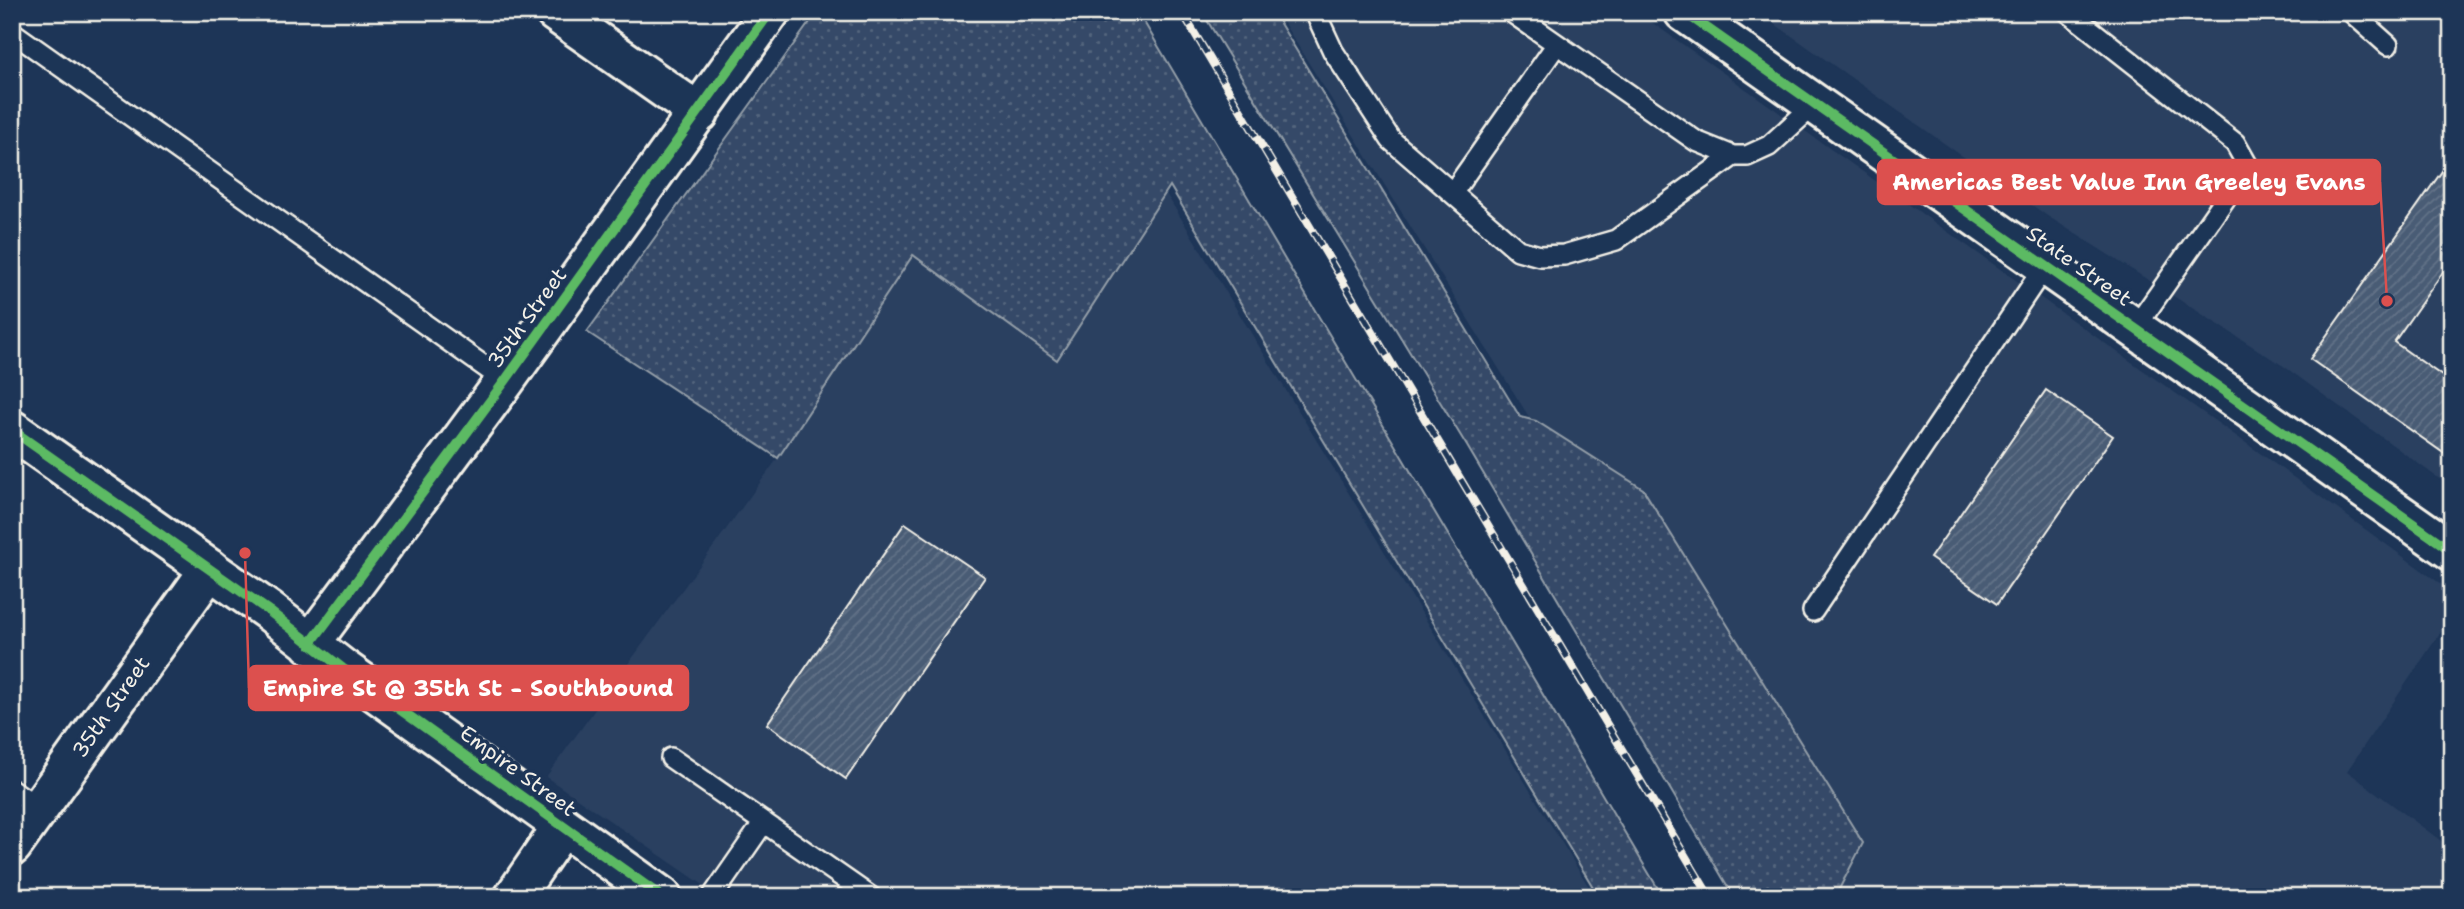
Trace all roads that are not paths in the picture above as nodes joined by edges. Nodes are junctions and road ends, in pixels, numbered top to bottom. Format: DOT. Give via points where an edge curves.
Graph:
graph roads {
  1 [pos="555,12"];
  2 [pos="770,12"];
  3 [pos="1315,12"];
  4 [pos="1511,12"];
  5 [pos="1684,12"];
  6 [pos="2068,12"];
  7 [pos="2351,12"];
  8 [pos="12,32"];
  9 [pos="1557,44"];
  10 [pos="2388,45"];
  11 [pos="1815,104"];
  12 [pos="699,113"];
  13 [pos="1733,156"];
  14 [pos="1453,192"];
  15 [pos="2045,266"];
  16 [pos="2135,328"];
  17 [pos="505,381"];
  18 [pos="12,430"];
  19 [pos="2452,551"];
  20 [pos="210,569"];
  21 [pos="1813,611"];
  22 [pos="310,644"];
  23 [pos="671,758"];
  24 [pos="26,799"];
  25 [pos="764,822"];
  26 [pos="562,827"];
  27 [pos="12,846"];
  28 [pos="514,897"];
  29 [pos="662,897"];
  30 [pos="712,897"];
  31 [pos="871,897"];
  1 -- 12 [label="street"];
  2 -- 12 [label="street, 35th Street"];
  3 -- 14 [label="lane" via="1333,51 1391,140"];
  4 -- 9 [label="lane"];
  5 -- 11 [label="street, State Street"];
  6 -- 16 [label="lane" via="2235,143 2248,166"];
  7 -- 10 [label="lane"];
  8 -- 17 [label="lane"];
  9 -- 13 [label="lane" via="1696,141"];
  9 -- 14 [label="lane"];
  11 -- 13 [label="lane" via="1769,146 1747,156"];
  11 -- 15 [label="street, State Street"];
  12 -- 17 [label="street, 35th Street"];
  13 -- 14 [label="lane" via="1616,240 1564,255 1540,256 1518,250"];
  15 -- 16 [label="street, State Street"];
  15 -- 21 [label="lane"];
  16 -- 19 [label="street, State Street"];
  17 -- 22 [label="street, 35th Street"];
  18 -- 20 [label="street, Empire Street"];
  20 -- 22 [label="street, Empire Street"];
  20 -- 24 [label="street, 35th Street"];
  22 -- 26 [label="street, Empire Street"];
  23 -- 25 [label="lane"];
  24 -- 27 [label="street, 35th Street"];
  25 -- 30 [label="lane"];
  25 -- 31 [label="lane"];
  26 -- 28 [label="street"];
  26 -- 29 [label="street, Empire Street"];
}
